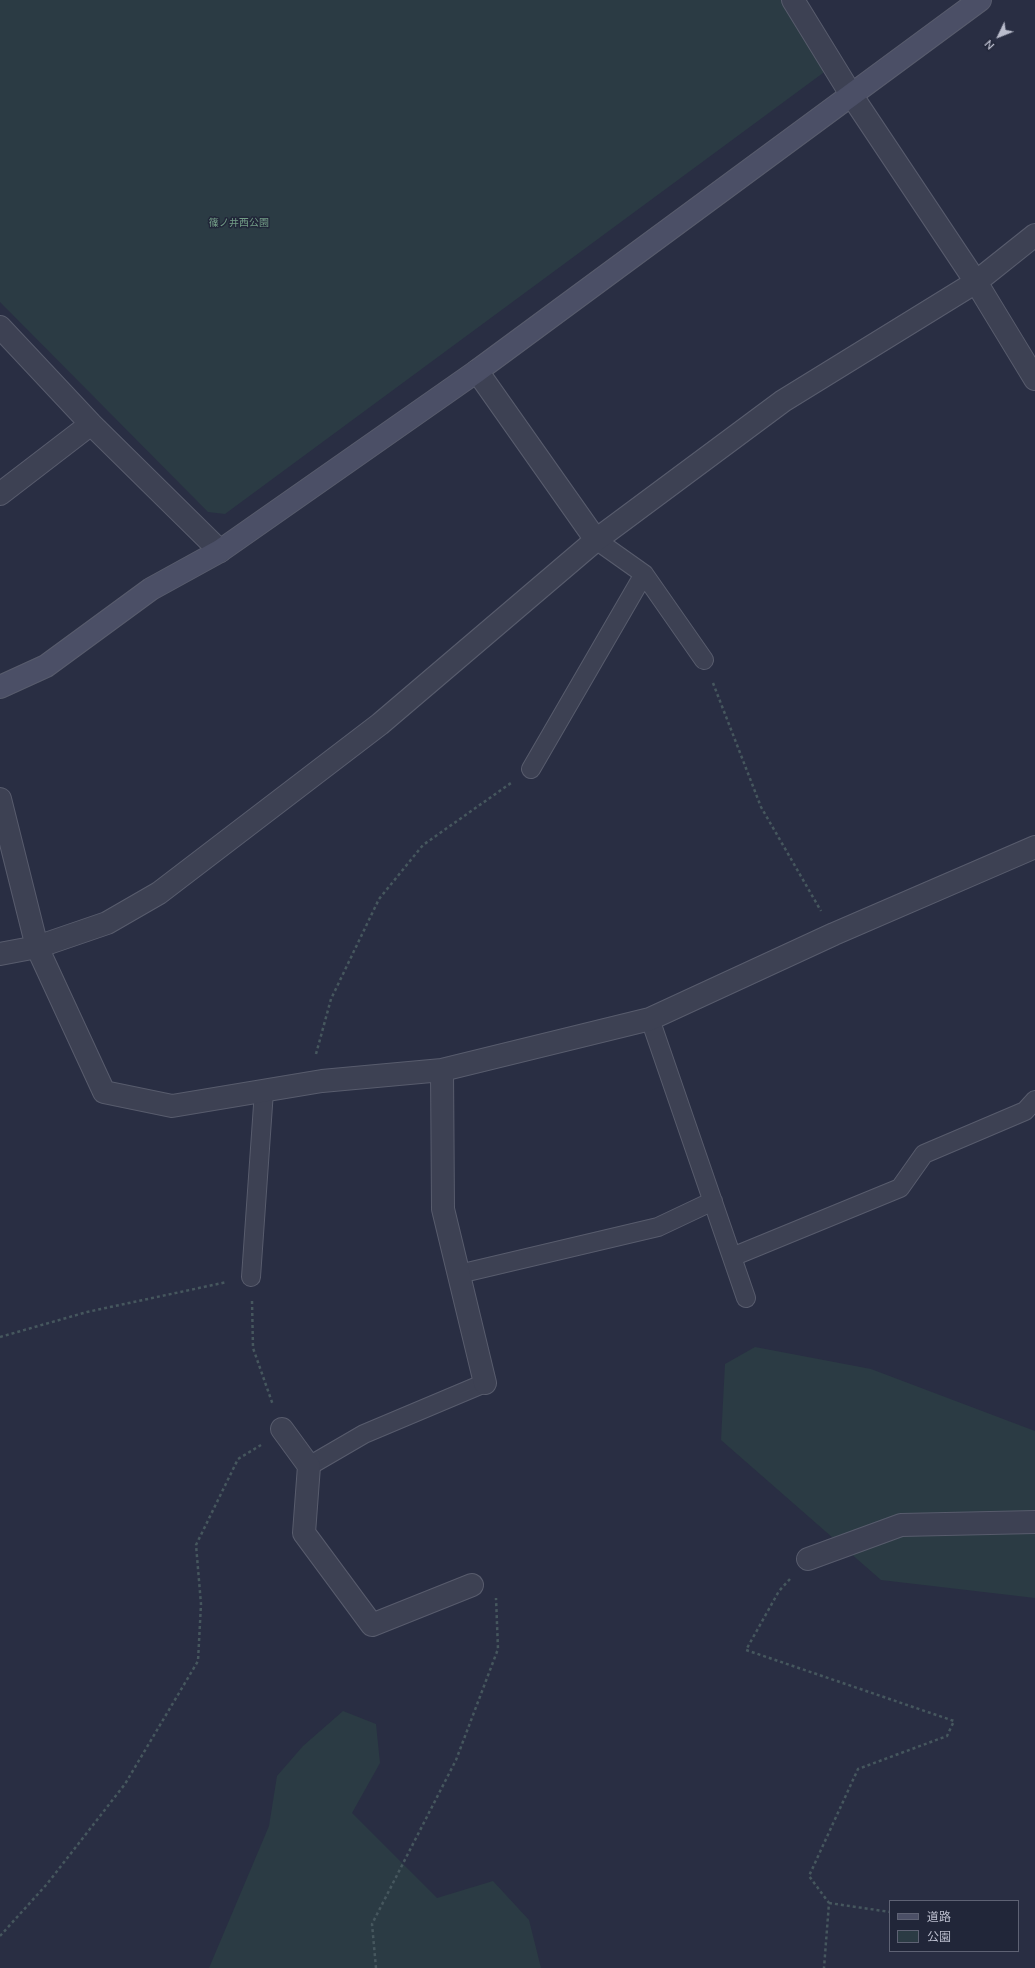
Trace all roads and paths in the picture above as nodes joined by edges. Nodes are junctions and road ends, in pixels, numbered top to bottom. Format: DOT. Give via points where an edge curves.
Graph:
graph roads {
  1 [pos="793,0"];
  2 [pos="980,0"];
  3 [pos="852,96"];
  4 [pos="1035,235"];
  5 [pos="976,282"];
  6 [pos="0,327"];
  7 [pos="477,371"];
  8 [pos="1035,379"];
  9 [pos="91,424"];
  10 [pos="0,494"];
  11 [pos="596,540"];
  12 [pos="220,551"];
  13 [pos="644,574"];
  14 [pos="704,660"];
  15 [pos="0,687"];
  16 [pos="531,769"];
  17 [pos="0,799"];
  18 [pos="1035,847"];
  19 [pos="834,934"];
  20 [pos="37,947"];
  21 [pos="0,954"];
  22 [pos="650,1019"];
  23 [pos="442,1070"];
  24 [pos="308,1084"];
  25 [pos="264,1091"];
  26 [pos="1035,1100"];
  27 [pos="713,1201"];
  28 [pos="732,1257"];
  29 [pos="458,1274"];
  30 [pos="251,1277"];
  31 [pos="746,1298"];
  32 [pos="0,1337"];
  33 [pos="485,1383"];
  34 [pos="282,1429"];
  35 [pos="309,1466"];
  36 [pos="1035,1522"];
  37 [pos="808,1559"];
  38 [pos="472,1585"];
  39 [pos="829,1903"];
  40 [pos="889,1912"];
  41 [pos="0,1936"];
  42 [pos="376,1968"];
  43 [pos="824,1968"];
  1 -- 3 [label="street"];
  2 -- 3 [label="street"];
  3 -- 5 [label="street"];
  3 -- 7 [label="street"];
  4 -- 5 [label="street"];
  5 -- 8 [label="street"];
  5 -- 11 [label="street" via="783,401"];
  6 -- 9 [label="street"];
  7 -- 11 [label="street"];
  7 -- 12 [label="street"];
  9 -- 10 [label="street"];
  9 -- 12 [label="street"];
  11 -- 13 [label="lane"];
  11 -- 20 [label="street" via="380,724 159,893 107,923"];
  12 -- 15 [label="street" via="151,589 46,666"];
  13 -- 14 [label="lane"];
  13 -- 16 [label="lane"];
  14 -- 19 [label="path" via="761,808"];
  16 -- 24 [label="path" via="423,845 379,899 331,999"];
  17 -- 20 [label="street"];
  18 -- 19 [label="street"];
  19 -- 22 [label="street"];
  20 -- 21 [label="street"];
  20 -- 25 [label="street" via="104,1092 172,1106"];
  22 -- 23 [label="street"];
  22 -- 27 [label="lane"];
  23 -- 24 [label="street"];
  23 -- 29 [label="street" via="443,1209"];
  24 -- 25 [label="street"];
  25 -- 30 [label="lane"];
  26 -- 28 [label="lane" via="1025,1112 924,1154 900,1188"];
  27 -- 28 [label="lane"];
  27 -- 29 [label="lane" via="658,1227"];
  28 -- 31 [label="lane"];
  29 -- 33 [label="street"];
  30 -- 32 [label="path" via="87,1312"];
  30 -- 34 [label="path" via="253,1348"];
  33 -- 35 [label="lane" via="364,1434"];
  34 -- 35 [label="street"];
  34 -- 41 [label="path" via="280,1433 238,1459 196,1545 201,1604 198,1661 125,1784 47,1884"];
  35 -- 38 [label="street" via="304,1534 372,1625"];
  36 -- 37 [label="street" via="901,1525"];
  37 -- 39 [label="path" via="779,1591 746,1650 954,1721 947,1736 858,1769 809,1876"];
  38 -- 42 [label="path" via="496,1589 498,1649 456,1760 372,1924"];
  39 -- 40 [label="path"];
  39 -- 43 [label="path"];
}
